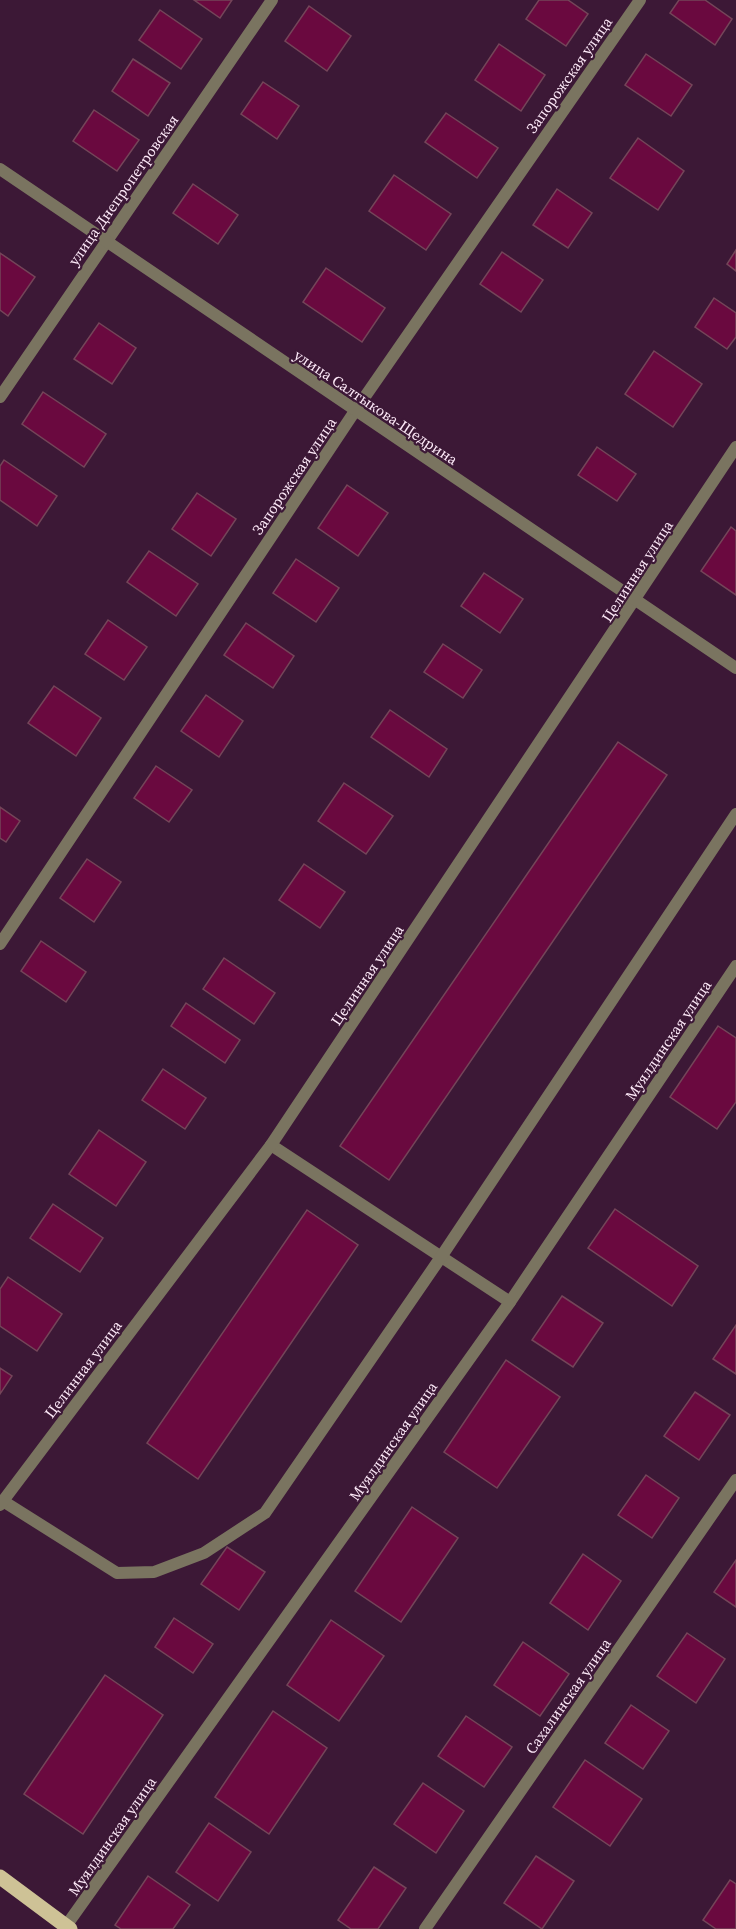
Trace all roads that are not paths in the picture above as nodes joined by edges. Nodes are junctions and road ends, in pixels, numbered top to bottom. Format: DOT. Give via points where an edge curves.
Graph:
graph roads {
  1 [pos="272,0"];
  2 [pos="640,0"];
  3 [pos="0,169"];
  4 [pos="105,242"];
  5 [pos="0,397"];
  6 [pos="355,411"];
  7 [pos="736,447"];
  8 [pos="636,600"];
  9 [pos="736,668"];
  10 [pos="736,814"];
  11 [pos="0,944"];
  12 [pos="736,966"];
  13 [pos="271,1145"];
  14 [pos="441,1257"];
  15 [pos="510,1302"];
  16 [pos="736,1480"];
  17 [pos="1,1503"];
  18 [pos="0,1877"];
  19 [pos="68,1928"];
  20 [pos="425,1929"];
  1 -- 4 [label="street, улица Днепропетровская"];
  2 -- 6 [label="street, Запорожская улица"];
  3 -- 4 [label="street, улица Салтыкова-Щедрина"];
  4 -- 5 [label="street, улица Днепропетровская"];
  4 -- 6 [label="street, улица Салтыкова-Щедрина"];
  6 -- 8 [label="street, улица Салтыкова-Щедрина"];
  6 -- 11 [label="street, Запорожская улица"];
  7 -- 8 [label="street, Целинная улица"];
  8 -- 9 [label="street, улица Салтыкова-Щедрина"];
  8 -- 13 [label="street, Целинная улица"];
  10 -- 14 [label="street"];
  12 -- 15 [label="street, Муялдинская улица"];
  13 -- 14 [label="street"];
  13 -- 17 [label="street, Целинная улица"];
  14 -- 15 [label="street"];
  14 -- 17 [label="street" via="265,1513 204,1553 154,1572 117,1573"];
  15 -- 19 [label="street, Муялдинская улица"];
  16 -- 20 [label="street, Сахалинская улица"];
  18 -- 19 [label="main road"];
}
